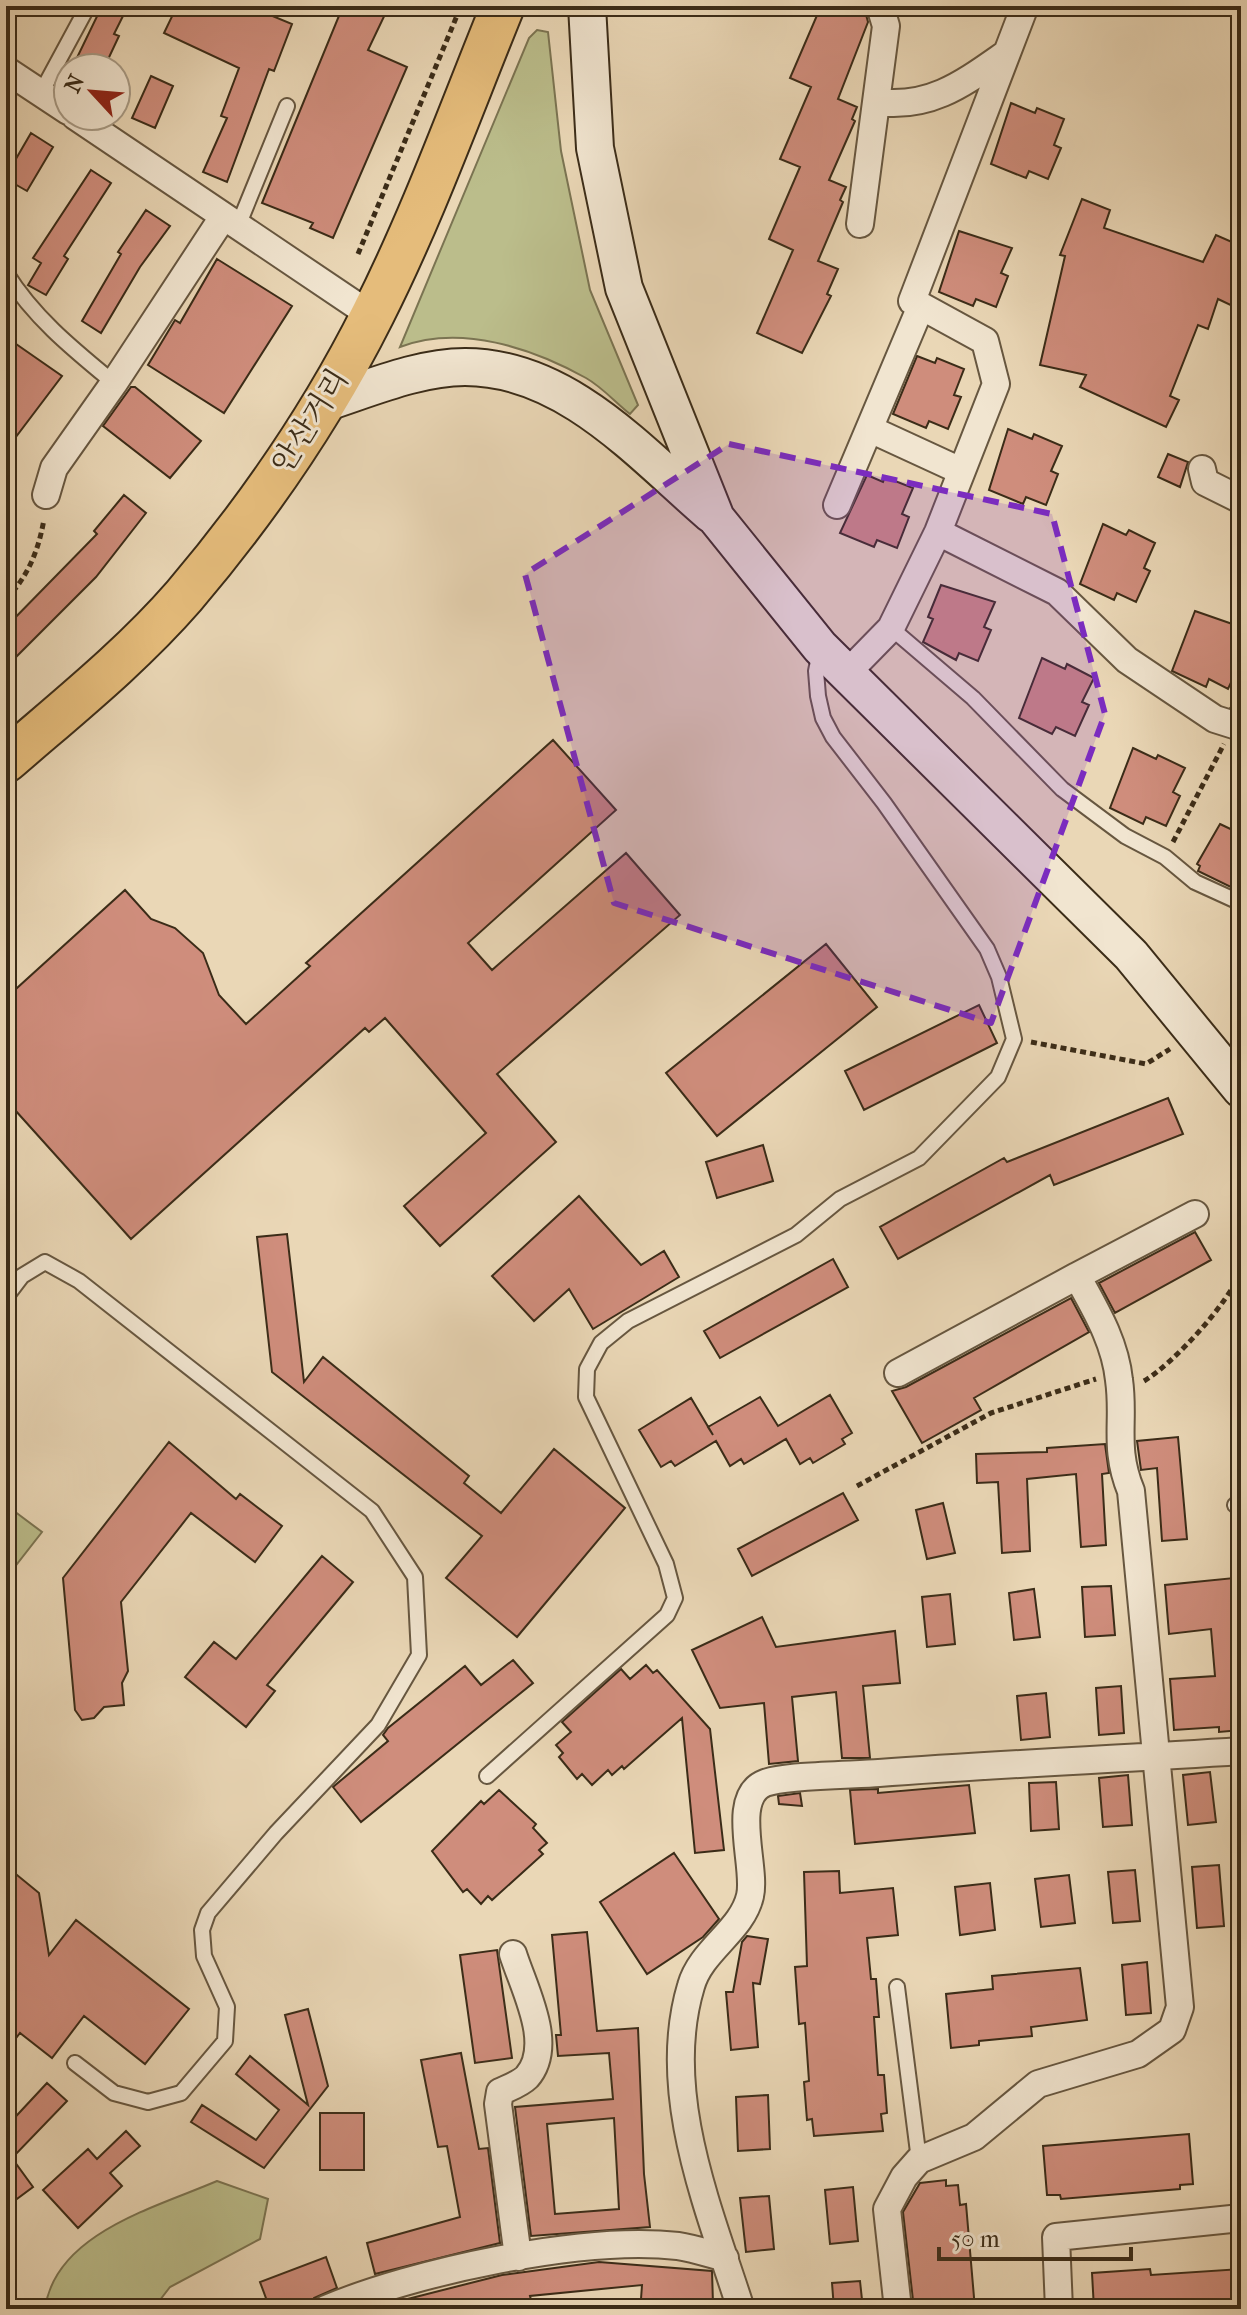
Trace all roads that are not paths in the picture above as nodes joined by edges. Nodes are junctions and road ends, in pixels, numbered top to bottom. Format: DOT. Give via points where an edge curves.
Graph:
graph roads {
  1 [pos="88,6"];
  2 [pos="503,6"];
  3 [pos="587,6"];
  4 [pos="880,6"];
  5 [pos="1025,6"];
  6 [pos="1007,53"];
  7 [pos="6,70"];
  8 [pos="41,93"];
  9 [pos="52,100"];
  10 [pos="877,102"];
  11 [pos="287,106"];
  12 [pos="98,132"];
  13 [pos="230,222"];
  14 [pos="860,224"];
  15 [pos="6,273"];
  16 [pos="921,306"];
  17 [pos="372,316"];
  18 [pos="114,383"];
  19 [pos="324,403"];
  20 [pos="872,430"];
  21 [pos="1202,469"];
  22 [pos="961,471"];
  23 [pos="46,495"];
  24 [pos="1241,500"];
  25 [pos="837,505"];
  26 [pos="716,518"];
  27 [pos="938,532"];
  28 [pos="891,628"];
  29 [pos="820,647"];
  30 [pos="848,672"];
  31 [pos="1237,721"];
  32 [pos="6,761"];
  33 [pos="1241,903"];
  34 [pos="1241,1089"];
  35 [pos="1195,1214"];
  36 [pos="1077,1276"];
  37 [pos="6,1297"];
  38 [pos="898,1373"];
  39 [pos="1241,1751"];
  40 [pos="1157,1757"];
  41 [pos="487,1776"];
  42 [pos="513,1954"];
  43 [pos="897,1987"];
  44 [pos="75,2063"];
  45 [pos="919,2160"];
  46 [pos="1241,2218"];
  47 [pos="518,2257"];
  48 [pos="725,2258"];
  49 [pos="326,2309"];
  50 [pos="741,2309"];
  51 [pos="898,2309"];
  52 [pos="1059,2309"];
  1 -- 8 [label="lane"];
  2 -- 17 [label="main road, 안산거리"];
  3 -- 26 [label="main road" via="595,148 624,288"];
  4 -- 10 [label="street" via="886,26"];
  5 -- 6 [label="street"];
  6 -- 10 [label="street" via="966,82 922,103"];
  6 -- 16 [label="street" via="912,301"];
  7 -- 8 [label="street"];
  8 -- 9 [label="street"];
  10 -- 14 [label="street"];
  11 -- 13 [label="lane"];
  12 -- 13 [label="street"];
  13 -- 17 [label="street"];
  13 -- 18 [label="street"];
  15 -- 18 [label="lane" via="67,345"];
  16 -- 20 [label="street"];
  16 -- 22 [label="street" via="985,341 993,370 996,384"];
  17 -- 19 [label="main road, 안산거리"];
  18 -- 23 [label="street" via="54,468"];
  19 -- 26 [label="main road" via="393,380 463,367 508,371 580,403"];
  19 -- 32 [label="main road, 안산거리" via="242,525 182,598 116,665"];
  20 -- 22 [label="street"];
  20 -- 25 [label="street"];
  21 -- 24 [label="street" via="1205,482"];
  22 -- 27 [label="street"];
  26 -- 29 [label="main road"];
  27 -- 28 [label="street"];
  27 -- 31 [label="street" via="1057,592 1127,660 1215,719"];
  28 -- 30 [label="street"];
  28 -- 33 [label="lane" via="973,698 1062,789 1195,882"];
  29 -- 30 [label="main road"];
  29 -- 41 [label="lane" via="816,671 823,718 987,949 1014,1039 998,1077 919,1158 840,1199 796,1235 628,1321 601,1343 587,1369 586,1397 666,1564 675,1598 667,1615"];
  30 -- 34 [label="main road" via="1110,934"];
  35 -- 36 [label="street"];
  36 -- 38 [label="street"];
  36 -- 40 [label="street" via="1108,1333 1120,1381 1118,1431 1122,1469 1131,1491"];
  37 -- 44 [label="lane" via="22,1276 45,1262 79,1281 372,1511 415,1577 419,1655 378,1725 208,1913 202,1930 204,1956 227,2007 225,2041 181,2093 148,2102 114,2093"];
  39 -- 40 [label="street"];
  40 -- 45 [label="street" via="1180,2007 1172,2030 1138,2054 1038,2084 974,2137"];
  40 -- 48 [label="street" via="823,1777 766,1783 753,1791 746,1808 750,1896 738,1921 713,1946 691,1982 684,2015 684,2111"];
  42 -- 47 [label="street" via="540,2041 536,2064 525,2080 500,2092 498,2104"];
  43 -- 45 [label="lane"];
  45 -- 51 [label="street" via="887,2209"];
  46 -- 52 [label="street" via="1056,2237"];
  47 -- 48 [label="street" via="614,2244 679,2246"];
  47 -- 49 [label="street" via="363,2294"];
  48 -- 50 [label="street"];
}
